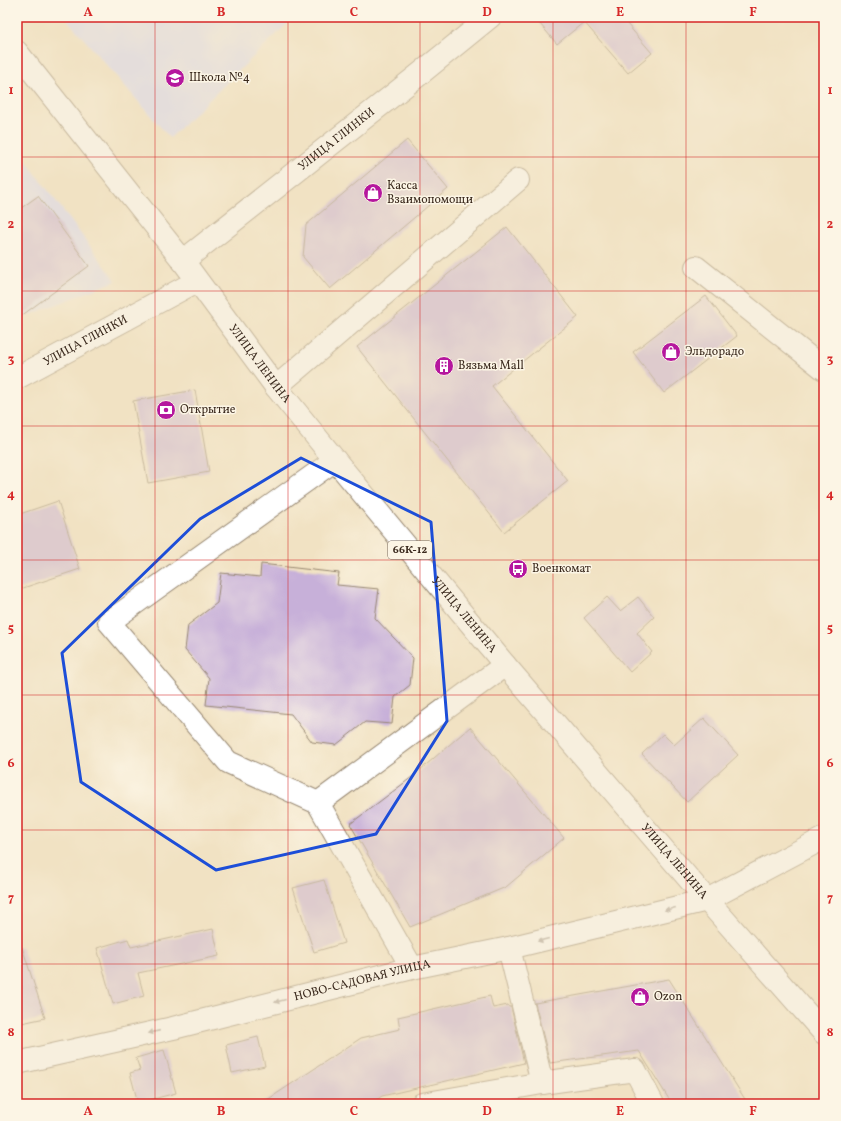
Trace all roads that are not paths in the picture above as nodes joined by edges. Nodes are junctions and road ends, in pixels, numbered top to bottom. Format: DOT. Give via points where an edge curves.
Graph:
graph roads {
  1 [pos="490,17"];
  2 [pos="17,52"];
  3 [pos="518,180"];
  4 [pos="183,261"];
  5 [pos="696,267"];
  6 [pos="197,281"];
  7 [pos="824,369"];
  8 [pos="17,378"];
  9 [pos="276,387"];
  10 [pos="335,460"];
  11 [pos="505,665"];
  12 [pos="318,803"];
  13 [pos="824,838"];
  14 [pos="707,900"];
  15 [pos="509,948"];
  16 [pos="412,968"];
  17 [pos="824,1033"];
  18 [pos="17,1063"];
  19 [pos="542,1083"];
  20 [pos="422,1104"];
  21 [pos="653,1104"];
  1 -- 4 [label="street, УЛИЦА ГЛИНКИ"];
  2 -- 4 [label="street, УЛИЦА ЛЕНИНА / 66К-12"];
  3 -- 9 [label="street"];
  4 -- 6 [label="street, УЛИЦА ЛЕНИНА / 66К-12"];
  5 -- 7 [label="street"];
  6 -- 8 [label="street, УЛИЦА ГЛИНКИ"];
  6 -- 9 [label="street, УЛИЦА ЛЕНИНА / 66К-12"];
  9 -- 10 [label="street, УЛИЦА ЛЕНИНА / 66К-12"];
  10 -- 11 [label="street, УЛИЦА ЛЕНИНА / 66К-12"];
  10 -- 12 [label="street" via="109,622 228,762"];
  11 -- 12 [label="street"];
  11 -- 14 [label="street, УЛИЦА ЛЕНИНА / 66К-12"];
  12 -- 16 [label="street"];
  13 -- 14 [label="street, НОВО-САДОВАЯ УЛИЦА"];
  14 -- 15 [label="street, НОВО-САДОВАЯ УЛИЦА, one-way"];
  14 -- 17 [label="street, УЛИЦА ЛЕНИНА / 66К-12"];
  15 -- 16 [label="street, НОВО-САДОВАЯ УЛИЦА"];
  15 -- 19 [label="street"];
  16 -- 18 [label="street, НОВО-САДОВАЯ УЛИЦА, one-way" via="173,1028"];
  19 -- 20 [label="street"];
  19 -- 21 [label="street" via="635,1070"];
}
